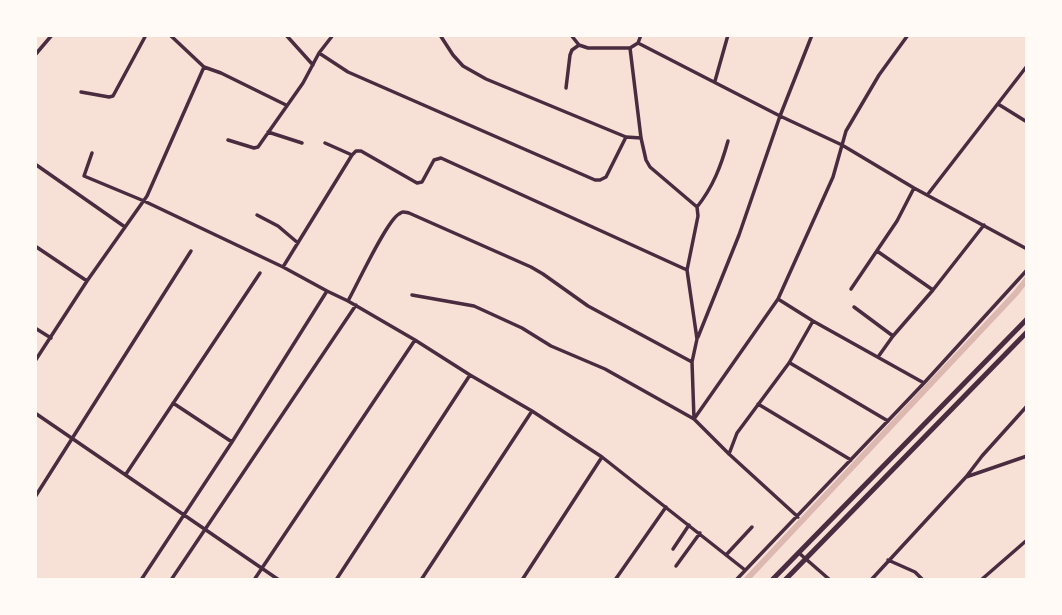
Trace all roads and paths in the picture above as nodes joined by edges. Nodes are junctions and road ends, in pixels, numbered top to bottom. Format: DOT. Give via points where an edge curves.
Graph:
graph roads {
  1 [pos="51,35"];
  2 [pos="146,35"];
  3 [pos="170,35"];
  4 [pos="286,35"];
  5 [pos="333,35"];
  6 [pos="440,35"];
  7 [pos="571,35"];
  8 [pos="641,35"];
  9 [pos="728,35"];
  10 [pos="812,35"];
  11 [pos="908,35"];
  12 [pos="638,43"];
  13 [pos="579,45"];
  14 [pos="630,48"];
  15 [pos="319,53"];
  16 [pos="35,55"];
  17 [pos="313,65"];
  18 [pos="1027,66"];
  19 [pos="204,67"];
  20 [pos="1025,73"];
  21 [pos="715,81"];
  22 [pos="566,88"];
  23 [pos="81,92"];
  24 [pos="998,104"];
  25 [pos="286,105"];
  26 [pos="780,116"];
  27 [pos="1027,122"];
  28 [pos="268,132"];
  29 [pos="626,137"];
  30 [pos="641,138"];
  31 [pos="228,140"];
  32 [pos="728,141"];
  33 [pos="302,143"];
  34 [pos="325,143"];
  35 [pos="842,145"];
  36 [pos="92,153"];
  37 [pos="354,153"];
  38 [pos="35,164"];
  39 [pos="914,188"];
  40 [pos="927,195"];
  41 [pos="144,201"];
  42 [pos="697,207"];
  43 [pos="257,215"];
  44 [pos="984,225"];
  45 [pos="125,227"];
  46 [pos="298,243"];
  47 [pos="35,246"];
  48 [pos="1027,249"];
  49 [pos="191,251"];
  50 [pos="877,251"];
  51 [pos="284,267"];
  52 [pos="687,270"];
  53 [pos="1027,270"];
  54 [pos="260,273"];
  55 [pos="87,281"];
  56 [pos="851,289"];
  57 [pos="933,290"];
  58 [pos="327,292"];
  59 [pos="412,295"];
  60 [pos="778,299"];
  61 [pos="348,301"];
  62 [pos="356,306"];
  63 [pos="854,307"];
  64 [pos="1027,319"];
  65 [pos="813,321"];
  66 [pos="35,328"];
  67 [pos="1027,332"];
  68 [pos="893,336"];
  69 [pos="51,338"];
  70 [pos="697,338"];
  71 [pos="415,341"];
  72 [pos="878,358"];
  73 [pos="35,361"];
  74 [pos="692,362"];
  75 [pos="789,363"];
  76 [pos="470,375"];
  77 [pos="924,383"];
  78 [pos="173,403"];
  79 [pos="758,404"];
  80 [pos="1027,406"];
  81 [pos="532,411"];
  82 [pos="35,413"];
  83 [pos="694,419"];
  84 [pos="888,421"];
  85 [pos="72,438"];
  86 [pos="232,442"];
  87 [pos="729,454"];
  88 [pos="1027,456"];
  89 [pos="602,457"];
  90 [pos="851,460"];
  91 [pos="125,474"];
  92 [pos="966,477"];
  93 [pos="35,497"];
  94 [pos="666,507"];
  95 [pos="184,515"];
  96 [pos="798,517"];
  97 [pos="689,526"];
  98 [pos="752,527"];
  99 [pos="205,529"];
  100 [pos="700,533"];
  101 [pos="1027,540"];
  102 [pos="673,549"];
  103 [pos="799,553"];
  104 [pos="726,555"];
  105 [pos="804,559"];
  106 [pos="888,560"];
  107 [pos="676,566"];
  108 [pos="262,568"];
  109 [pos="745,570"];
  110 [pos="141,580"];
  111 [pos="170,580"];
  112 [pos="254,580"];
  113 [pos="279,580"];
  114 [pos="335,580"];
  115 [pos="421,580"];
  116 [pos="522,580"];
  117 [pos="615,580"];
  118 [pos="736,580"];
  119 [pos="772,580"];
  120 [pos="785,580"];
  121 [pos="830,580"];
  122 [pos="872,580"];
  123 [pos="923,580"];
  124 [pos="981,580"];
  1 -- 16 [label="street"];
  2 -- 23 [label="street" via="113,96"];
  3 -- 19 [label="street"];
  4 -- 17 [label="street"];
  5 -- 15 [label="street"];
  6 -- 29 [label="street" via="463,66 486,79"];
  7 -- 13 [label="street"];
  8 -- 12 [label="street"];
  9 -- 21 [label="street"];
  10 -- 26 [label="street"];
  11 -- 35 [label="street" via="879,75"];
  12 -- 14 [label="street"];
  12 -- 21 [label="street"];
  13 -- 14 [label="street"];
  13 -- 22 [label="street" via="570,55"];
  14 -- 30 [label="street"];
  15 -- 17 [label="street"];
  15 -- 29 [label="street" via="348,72 594,180 606,177"];
  17 -- 25 [label="street"];
  18 -- 20 [label="street"];
  19 -- 25 [label="street"];
  19 -- 41 [label="street"];
  20 -- 24 [label="street"];
  21 -- 26 [label="street"];
  24 -- 27 [label="street"];
  24 -- 40 [label="street"];
  25 -- 28 [label="street"];
  26 -- 35 [label="street"];
  26 -- 70 [label="street"];
  28 -- 31 [label="street" via="254,148"];
  28 -- 33 [label="street"];
  29 -- 30 [label="street"];
  30 -- 42 [label="street" via="650,167"];
  32 -- 42 [label="street" via="708,193"];
  34 -- 37 [label="street"];
  35 -- 39 [label="street"];
  35 -- 60 [label="street" via="833,177"];
  36 -- 41 [label="street" via="84,176"];
  37 -- 46 [label="street"];
  37 -- 52 [label="street" via="361,151 417,183 425,179 434,160 442,158"];
  38 -- 45 [label="street"];
  39 -- 40 [label="street"];
  39 -- 50 [label="street"];
  40 -- 44 [label="street"];
  41 -- 45 [label="street"];
  41 -- 51 [label="street"];
  42 -- 52 [label="street"];
  43 -- 46 [label="street"];
  44 -- 48 [label="street"];
  44 -- 57 [label="street"];
  45 -- 55 [label="street"];
  46 -- 51 [label="street"];
  47 -- 55 [label="street"];
  49 -- 85 [label="street"];
  50 -- 56 [label="street"];
  50 -- 57 [label="street"];
  51 -- 58 [label="street"];
  52 -- 70 [label="street"];
  53 -- 77 [label="street"];
  54 -- 78 [label="street"];
  55 -- 69 [label="street"];
  57 -- 68 [label="street"];
  58 -- 61 [label="street"];
  58 -- 86 [label="street"];
  59 -- 83 [label="street" via="474,306 605,369"];
  60 -- 65 [label="street"];
  60 -- 83 [label="street"];
  61 -- 62 [label="street"];
  61 -- 74 [label="street" via="395,216 409,213 531,267 588,306"];
  62 -- 71 [label="street"];
  62 -- 99 [label="street"];
  63 -- 68 [label="street"];
  64 -- 103 [label="main road"];
  65 -- 72 [label="street"];
  65 -- 75 [label="street"];
  66 -- 69 [label="street"];
  67 -- 105 [label="main road"];
  68 -- 72 [label="street"];
  69 -- 73 [label="street"];
  70 -- 74 [label="street"];
  71 -- 76 [label="street"];
  71 -- 108 [label="street"];
  72 -- 77 [label="street"];
  74 -- 83 [label="street"];
  75 -- 79 [label="street"];
  75 -- 84 [label="street"];
  76 -- 81 [label="street"];
  76 -- 114 [label="street"];
  77 -- 84 [label="street"];
  78 -- 86 [label="street"];
  78 -- 91 [label="street"];
  79 -- 87 [label="street" via="737,433"];
  79 -- 90 [label="street"];
  80 -- 92 [label="street"];
  81 -- 89 [label="street"];
  81 -- 115 [label="street"];
  82 -- 85 [label="street"];
  83 -- 87 [label="street"];
  84 -- 90 [label="street"];
  85 -- 91 [label="street"];
  85 -- 93 [label="street"];
  86 -- 95 [label="street"];
  87 -- 96 [label="street"];
  88 -- 92 [label="street"];
  89 -- 94 [label="street"];
  89 -- 116 [label="street"];
  90 -- 96 [label="street"];
  91 -- 95 [label="street"];
  92 -- 106 [label="street"];
  94 -- 97 [label="street"];
  94 -- 117 [label="street"];
  95 -- 99 [label="street"];
  95 -- 110 [label="street"];
  96 -- 109 [label="street"];
  97 -- 100 [label="street"];
  97 -- 102 [label="street"];
  98 -- 104 [label="street"];
  99 -- 108 [label="street"];
  99 -- 111 [label="street"];
  100 -- 104 [label="street"];
  100 -- 107 [label="street"];
  101 -- 124 [label="street"];
  103 -- 105 [label="street"];
  103 -- 119 [label="main road"];
  104 -- 109 [label="street"];
  105 -- 120 [label="main road"];
  105 -- 121 [label="street"];
  106 -- 122 [label="street"];
  106 -- 123 [label="street"];
  108 -- 112 [label="street"];
  108 -- 113 [label="street"];
  109 -- 118 [label="street"];
}
